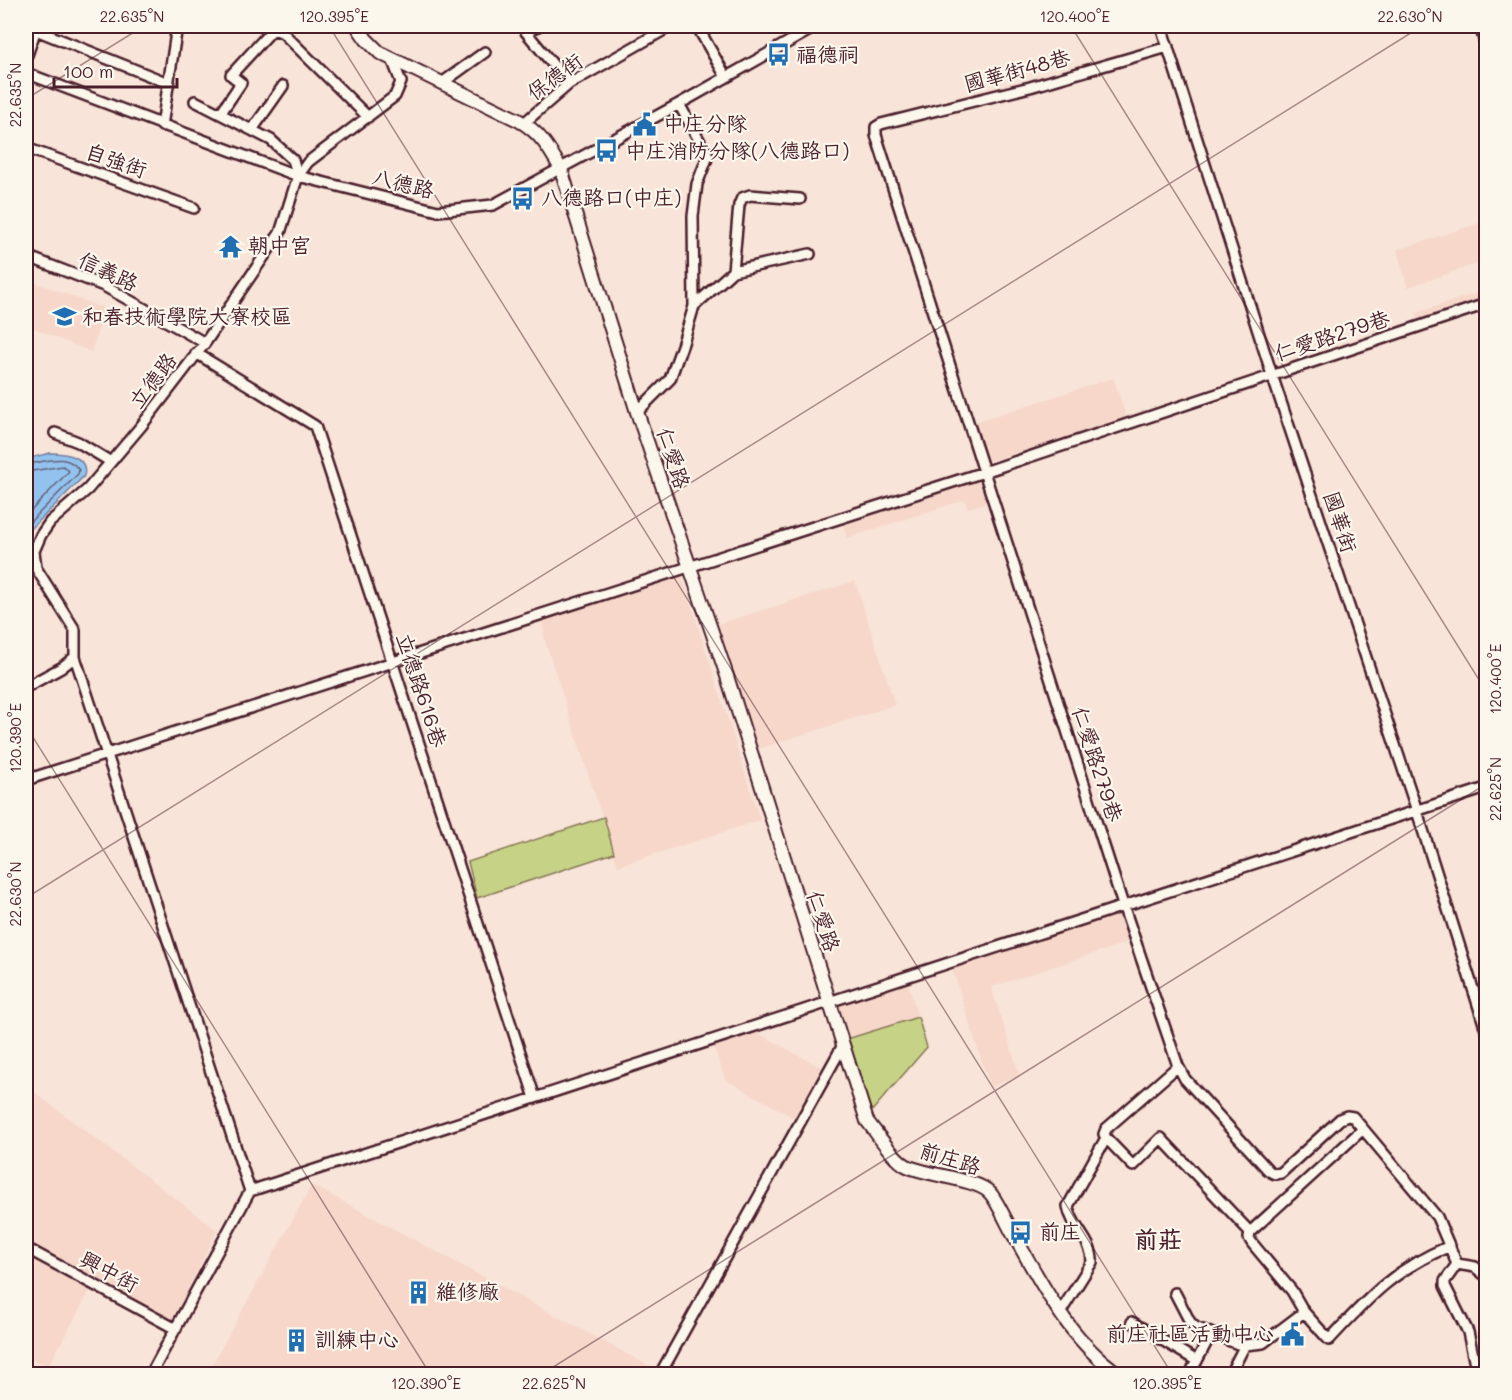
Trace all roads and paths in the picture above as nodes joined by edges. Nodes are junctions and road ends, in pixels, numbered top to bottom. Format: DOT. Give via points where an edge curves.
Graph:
graph roads {
  1 [pos="177,26"];
  2 [pos="357,26"];
  3 [pos="538,26"];
  4 [pos="671,26"];
  5 [pos="698,26"];
  6 [pos="817,26"];
  7 [pos="1161,26"];
  8 [pos="1480,26"];
  9 [pos="270,27"];
  10 [pos="36,28"];
  11 [pos="1486,46"];
  12 [pos="1168,47"];
  13 [pos="485,52"];
  14 [pos="26,58"];
  15 [pos="392,59"];
  16 [pos="26,73"];
  17 [pos="726,77"];
  18 [pos="168,83"];
  19 [pos="442,83"];
  20 [pos="569,84"];
  21 [pos="283,86"];
  22 [pos="195,100"];
  23 [pos="679,104"];
  24 [pos="220,114"];
  25 [pos="368,117"];
  26 [pos="524,123"];
  27 [pos="162,126"];
  28 [pos="876,127"];
  29 [pos="252,130"];
  30 [pos="26,148"];
  31 [pos="561,169"];
  32 [pos="298,176"];
  33 [pos="800,199"];
  34 [pos="194,208"];
  35 [pos="810,254"];
  36 [pos="26,256"];
  37 [pos="733,271"];
  38 [pos="1486,304"];
  39 [pos="694,306"];
  40 [pos="205,343"];
  41 [pos="196,353"];
  42 [pos="1272,375"];
  43 [pos="637,412"];
  44 [pos="55,433"];
  45 [pos="111,462"];
  46 [pos="984,472"];
  47 [pos="689,567"];
  48 [pos="75,657"];
  49 [pos="393,662"];
  50 [pos="26,687"];
  51 [pos="107,755"];
  52 [pos="26,780"];
  53 [pos="1486,788"];
  54 [pos="1417,811"];
  55 [pos="1123,905"];
  56 [pos="829,1003"];
  57 [pos="1486,1029"];
  58 [pos="843,1045"];
  59 [pos="1178,1066"];
  60 [pos="535,1098"];
  61 [pos="1363,1130"];
  62 [pos="1106,1138"];
  63 [pos="250,1191"];
  64 [pos="1250,1232"];
  65 [pos="1450,1246"];
  66 [pos="26,1248"];
  67 [pos="1457,1264"];
  68 [pos="1486,1276"];
  69 [pos="1175,1293"];
  70 [pos="1304,1312"];
  71 [pos="1060,1313"];
  72 [pos="1132,1322"];
  73 [pos="176,1329"];
  74 [pos="1211,1334"];
  75 [pos="1245,1345"];
  76 [pos="1197,1361"];
  77 [pos="663,1369"];
  78 [pos="151,1374"];
  79 [pos="1119,1374"];
  80 [pos="1190,1374"];
  81 [pos="1230,1374"];
  82 [pos="1477,1374"];
  1 -- 18 [label="street"];
  2 -- 15 [label="street, 仁愛路" via="373,47"];
  3 -- 20 [label="street" via="526,32"];
  4 -- 20 [label="street, 保德街"];
  5 -- 17 [label="street"];
  6 -- 17 [label="street, 八德路"];
  7 -- 12 [label="street, 國華街"];
  8 -- 11 [label="street"];
  9 -- 24 [label="street" via="231,75 241,83"];
  9 -- 25 [label="street" via="283,33"];
  10 -- 14 [label="street"];
  10 -- 18 [label="street"];
  12 -- 28 [label="street, 國華街48巷"];
  12 -- 42 [label="street, 國華街"];
  13 -- 19 [label="street"];
  15 -- 19 [label="street, 仁愛路"];
  15 -- 25 [label="street, 立德路" via="401,82 395,96"];
  16 -- 27 [label="street, 八德路"];
  17 -- 23 [label="street, 八德路"];
  18 -- 27 [label="street"];
  19 -- 26 [label="street, 仁愛路"];
  20 -- 26 [label="street, 保德街"];
  21 -- 29 [label="street"];
  22 -- 24 [label="street"];
  23 -- 31 [label="street, 八德路"];
  23 -- 39 [label="street" via="708,156 697,184 693,216"];
  24 -- 29 [label="street"];
  25 -- 32 [label="street, 立德路" via="308,162"];
  26 -- 31 [label="street, 仁愛路" via="545,140"];
  27 -- 32 [label="street, 八德路"];
  28 -- 46 [label="street, 仁愛路279巷"];
  29 -- 32 [label="street" via="271,140 293,160"];
  30 -- 34 [label="street, 自強街"];
  31 -- 32 [label="street, 八德路" via="492,205 438,212"];
  31 -- 43 [label="street, 仁愛路"];
  32 -- 40 [label="street, 立德路" via="280,233"];
  33 -- 37 [label="street" via="750,195 742,198"];
  35 -- 37 [label="street"];
  36 -- 40 [label="street, 信義路" via="104,286"];
  37 -- 39 [label="street"];
  38 -- 42 [label="street, 仁愛路279巷"];
  39 -- 43 [label="street" via="670,379"];
  40 -- 41 [label="street, 立德路"];
  41 -- 45 [label="street, 立德路"];
  41 -- 49 [label="street, 立德路616巷" via="315,426"];
  42 -- 46 [label="street, 仁愛路279巷"];
  42 -- 54 [label="street, 國華街"];
  43 -- 47 [label="street, 仁愛路"];
  44 -- 45 [label="street"];
  45 -- 48 [label="street, 立德路" via="88,489 50,522 34,551 36,568 75,630"];
  46 -- 47 [label="street, 仁愛路279巷"];
  46 -- 55 [label="street, 仁愛路279巷"];
  47 -- 49 [label="street, 仁愛路279巷"];
  47 -- 56 [label="street, 仁愛路"];
  48 -- 50 [label="street"];
  48 -- 51 [label="street, 立德路"];
  49 -- 51 [label="street, 仁愛路279巷"];
  49 -- 60 [label="street, 立德路616巷"];
  51 -- 52 [label="street, 仁愛路279巷"];
  51 -- 63 [label="street, 立德路"];
  53 -- 54 [label="street"];
  54 -- 55 [label="street"];
  54 -- 57 [label="street, 國華街"];
  55 -- 56 [label="street"];
  55 -- 59 [label="street, 仁愛路279巷"];
  56 -- 58 [label="street, 前庄路"];
  56 -- 60 [label="street"];
  58 -- 71 [label="street, 前庄路" via="862,1109 879,1137 905,1165 990,1192"];
  58 -- 77 [label="street"];
  59 -- 61 [label="street, 仁愛路279巷" via="1215,1113 1275,1174 1281,1173 1341,1119 1353,1117"];
  59 -- 62 [label="street" via="1106,1129"];
  60 -- 63 [label="street"];
  61 -- 64 [label="street"];
  61 -- 65 [label="street" via="1437,1217"];
  62 -- 64 [label="street" via="1133,1166 1161,1138"];
  62 -- 71 [label="street" via="1068,1206 1093,1254 1092,1262"];
  63 -- 73 [label="street"];
  64 -- 70 [label="street" via="1252,1243 1292,1291"];
  65 -- 67 [label="street"];
  65 -- 70 [label="street" via="1388,1280 1329,1340"];
  66 -- 73 [label="street, 興中街"];
  67 -- 68 [label="street" via="1475,1267"];
  67 -- 82 [label="street" via="1445,1286 1468,1332"];
  69 -- 74 [label="street" via="1191,1322"];
  70 -- 75 [label="street" via="1263,1343"];
  71 -- 79 [label="street, 前庄路" via="1087,1347"];
  72 -- 76 [label="street"];
  73 -- 78 [label="street"];
  74 -- 75 [label="street"];
  74 -- 76 [label="street"];
  75 -- 81 [label="street"];
  76 -- 80 [label="street"];
}
